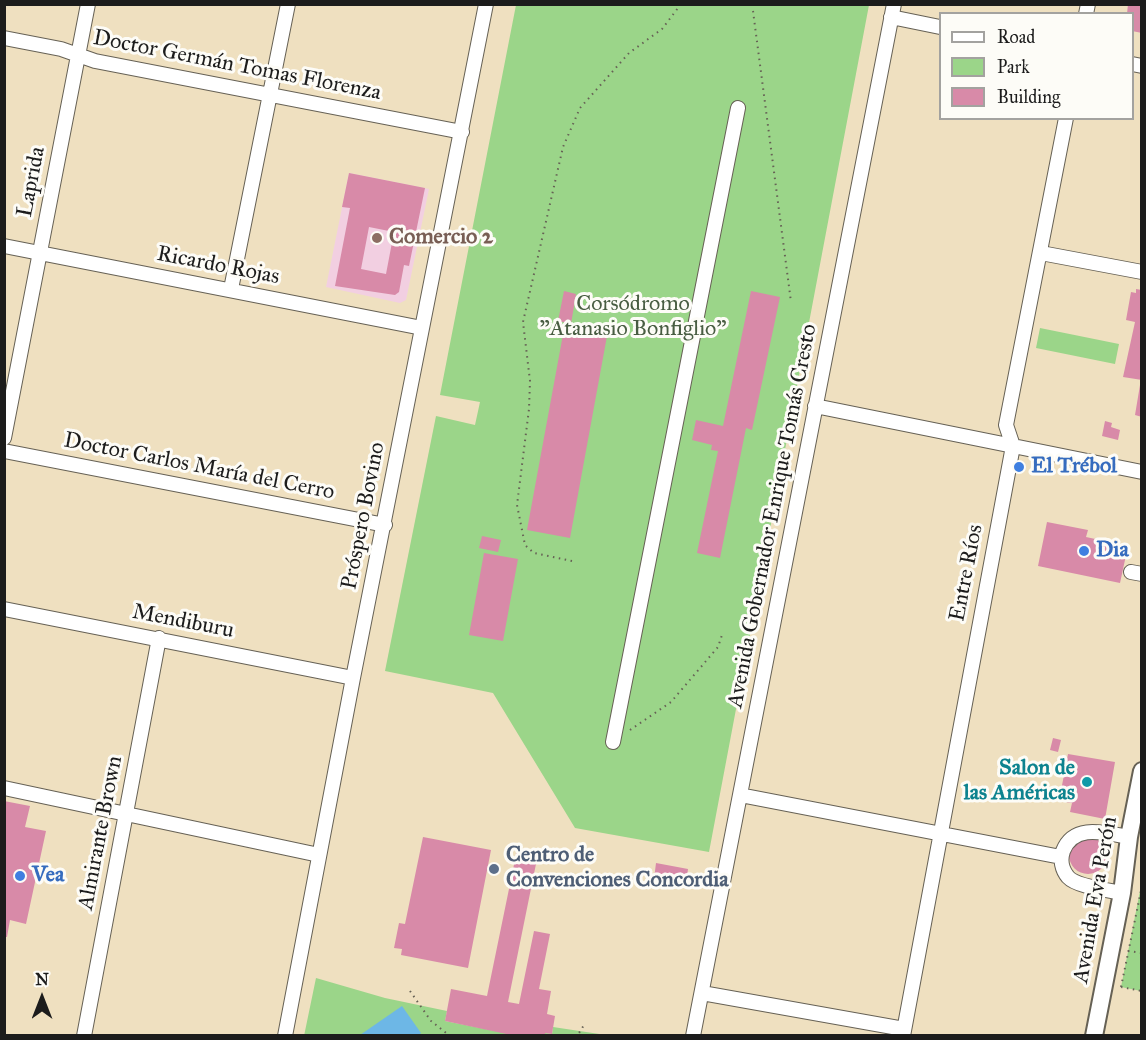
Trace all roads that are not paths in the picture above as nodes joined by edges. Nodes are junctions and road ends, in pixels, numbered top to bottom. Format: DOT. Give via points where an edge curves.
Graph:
graph roads {
  1 [pos="88,4"];
  2 [pos="288,4"];
  3 [pos="486,4"];
  4 [pos="892,11"];
  5 [pos="939,27"];
  6 [pos="4,38"];
  7 [pos="78,55"];
  8 [pos="270,95"];
  9 [pos="738,108"];
  10 [pos="1066,120"];
  11 [pos="462,132"];
  12 [pos="4,246"];
  13 [pos="39,253"];
  14 [pos="1041,253"];
  15 [pos="1142,272"];
  16 [pos="231,289"];
  17 [pos="422,328"];
  18 [pos="815,406"];
  19 [pos="4,438"];
  20 [pos="1012,446"];
  21 [pos="4,451"];
  22 [pos="1142,472"];
  23 [pos="384,525"];
  24 [pos="4,609"];
  25 [pos="159,638"];
  26 [pos="353,678"];
  27 [pos="613,741"];
  28 [pos="1142,771"];
  29 [pos="4,788"];
  30 [pos="740,795"];
  31 [pos="125,814"];
  32 [pos="939,834"];
  33 [pos="1129,837"];
  34 [pos="319,855"];
  35 [pos="1061,857"];
  36 [pos="1122,893"];
  37 [pos="702,993"];
  38 [pos="903,1032"];
  39 [pos="84,1035"];
  40 [pos="285,1035"];
  41 [pos="693,1035"];
  42 [pos="1094,1035"];
  1 -- 7 [label="street, Laprida"];
  2 -- 8 [label="street"];
  3 -- 11 [label="street, Próspero Bovino"];
  4 -- 5 [label="street"];
  4 -- 18 [label="street, Avenida Gobernador Enrique Tomás Cresto"];
  6 -- 7 [label="street, Doctor Germán Tomas Florenza"];
  7 -- 8 [label="street, Doctor Germán Tomas Florenza"];
  7 -- 13 [label="street, Laprida"];
  8 -- 11 [label="street, Doctor Germán Tomas Florenza"];
  8 -- 16 [label="street"];
  9 -- 27 [label="street"];
  10 -- 14 [label="street, Entre Ríos"];
  11 -- 17 [label="street, Próspero Bovino"];
  12 -- 13 [label="street, Ricardo Rojas"];
  13 -- 16 [label="street, Ricardo Rojas"];
  13 -- 19 [label="street, Laprida"];
  14 -- 15 [label="street"];
  14 -- 20 [label="street, Entre Ríos" via="1006,425"];
  16 -- 17 [label="street, Ricardo Rojas"];
  17 -- 23 [label="street, Próspero Bovino"];
  18 -- 20 [label="street"];
  18 -- 30 [label="street, Avenida Gobernador Enrique Tomás Cresto"];
  20 -- 22 [label="street"];
  20 -- 32 [label="street, Entre Ríos"];
  21 -- 23 [label="street, Doctor Carlos María del Cerro"];
  23 -- 26 [label="street, Próspero Bovino"];
  24 -- 25 [label="street, Mendiburu"];
  25 -- 26 [label="street, Mendiburu"];
  25 -- 31 [label="street, Almirante Brown"];
  26 -- 34 [label="street, Próspero Bovino"];
  28 -- 33 [label="main road, Avenida Eva Perón"];
  29 -- 31 [label="street"];
  30 -- 32 [label="street"];
  30 -- 37 [label="street, Avenida Gobernador Enrique Tomás Cresto"];
  31 -- 34 [label="street"];
  31 -- 39 [label="street, Almirante Brown"];
  32 -- 35 [label="street"];
  32 -- 38 [label="street, Entre Ríos"];
  33 -- 35 [label="street" via="1091,831 1066,842"];
  33 -- 36 [label="main road, Avenida Eva Perón"];
  34 -- 40 [label="street, Próspero Bovino"];
  35 -- 36 [label="street" via="1069,878"];
  36 -- 42 [label="main road, Avenida Eva Perón"];
  37 -- 38 [label="street"];
  37 -- 41 [label="street, Avenida Gobernador Enrique Tomás Cresto"];
}
